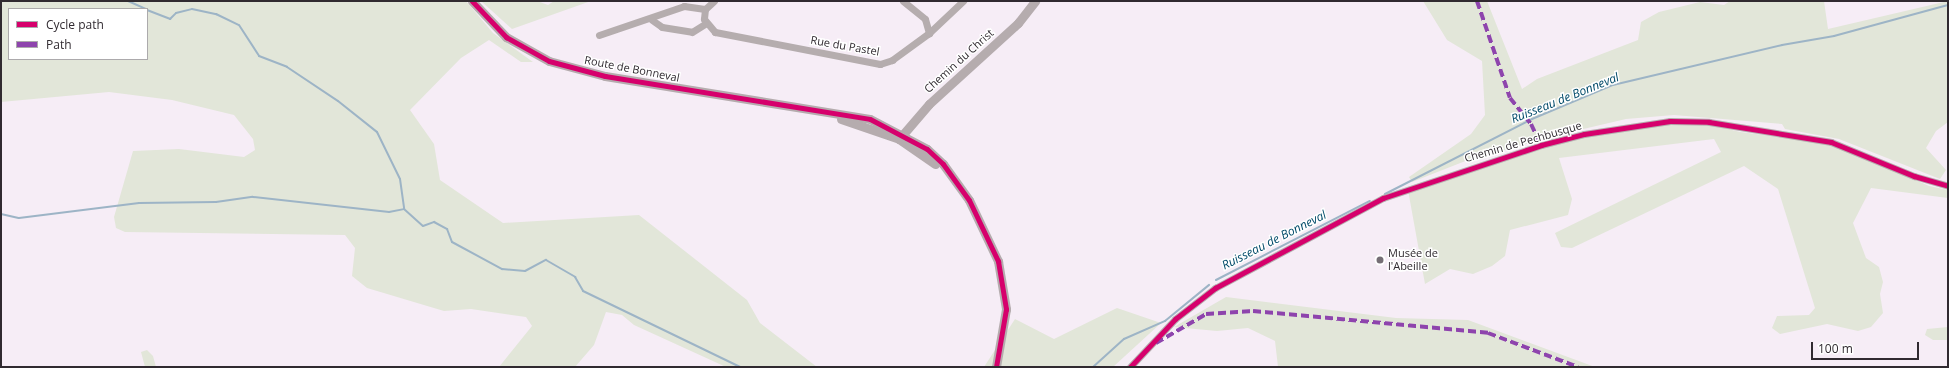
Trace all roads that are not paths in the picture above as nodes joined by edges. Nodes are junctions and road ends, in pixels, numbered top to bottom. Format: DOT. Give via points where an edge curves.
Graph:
graph roads {
  1 [pos="472,1"];
  2 [pos="714,1"];
  3 [pos="903,1"];
  4 [pos="963,1"];
  5 [pos="1036,1"];
  6 [pos="705,10"];
  7 [pos="652,20"];
  8 [pos="705,24"];
  9 [pos="929,34"];
  10 [pos="599,36"];
  11 [pos="900,136"];
  12 [pos="1948,186"];
  13 [pos="996,367"];
  14 [pos="1130,367"];
  1 -- 11 [label="street, Route de Bonneval" via="506,37 549,61 605,76 809,110"];
  2 -- 6 [label="street"];
  3 -- 9 [label="street" via="925,20"];
  4 -- 9 [label="street, Rue du Pastel"];
  5 -- 11 [label="street, Chemin du Christ" via="1018,23 958,76"];
  6 -- 7 [label="street" via="684,6"];
  6 -- 8 [label="street"];
  7 -- 8 [label="street" via="662,27 692,32"];
  7 -- 10 [label="street"];
  8 -- 9 [label="street, Rue du Pastel" via="715,32 740,38 880,64 892,60"];
  11 -- 13 [label="street, Route de Bonneval" via="959,185 990,237 1003,278 1005,326"];
  12 -- 14 [label="street, Chemin de Pechbusque" via="1914,176 1851,148 1798,135 1695,120 1628,126 1541,145 1407,188 1216,288 1175,319"];
}
